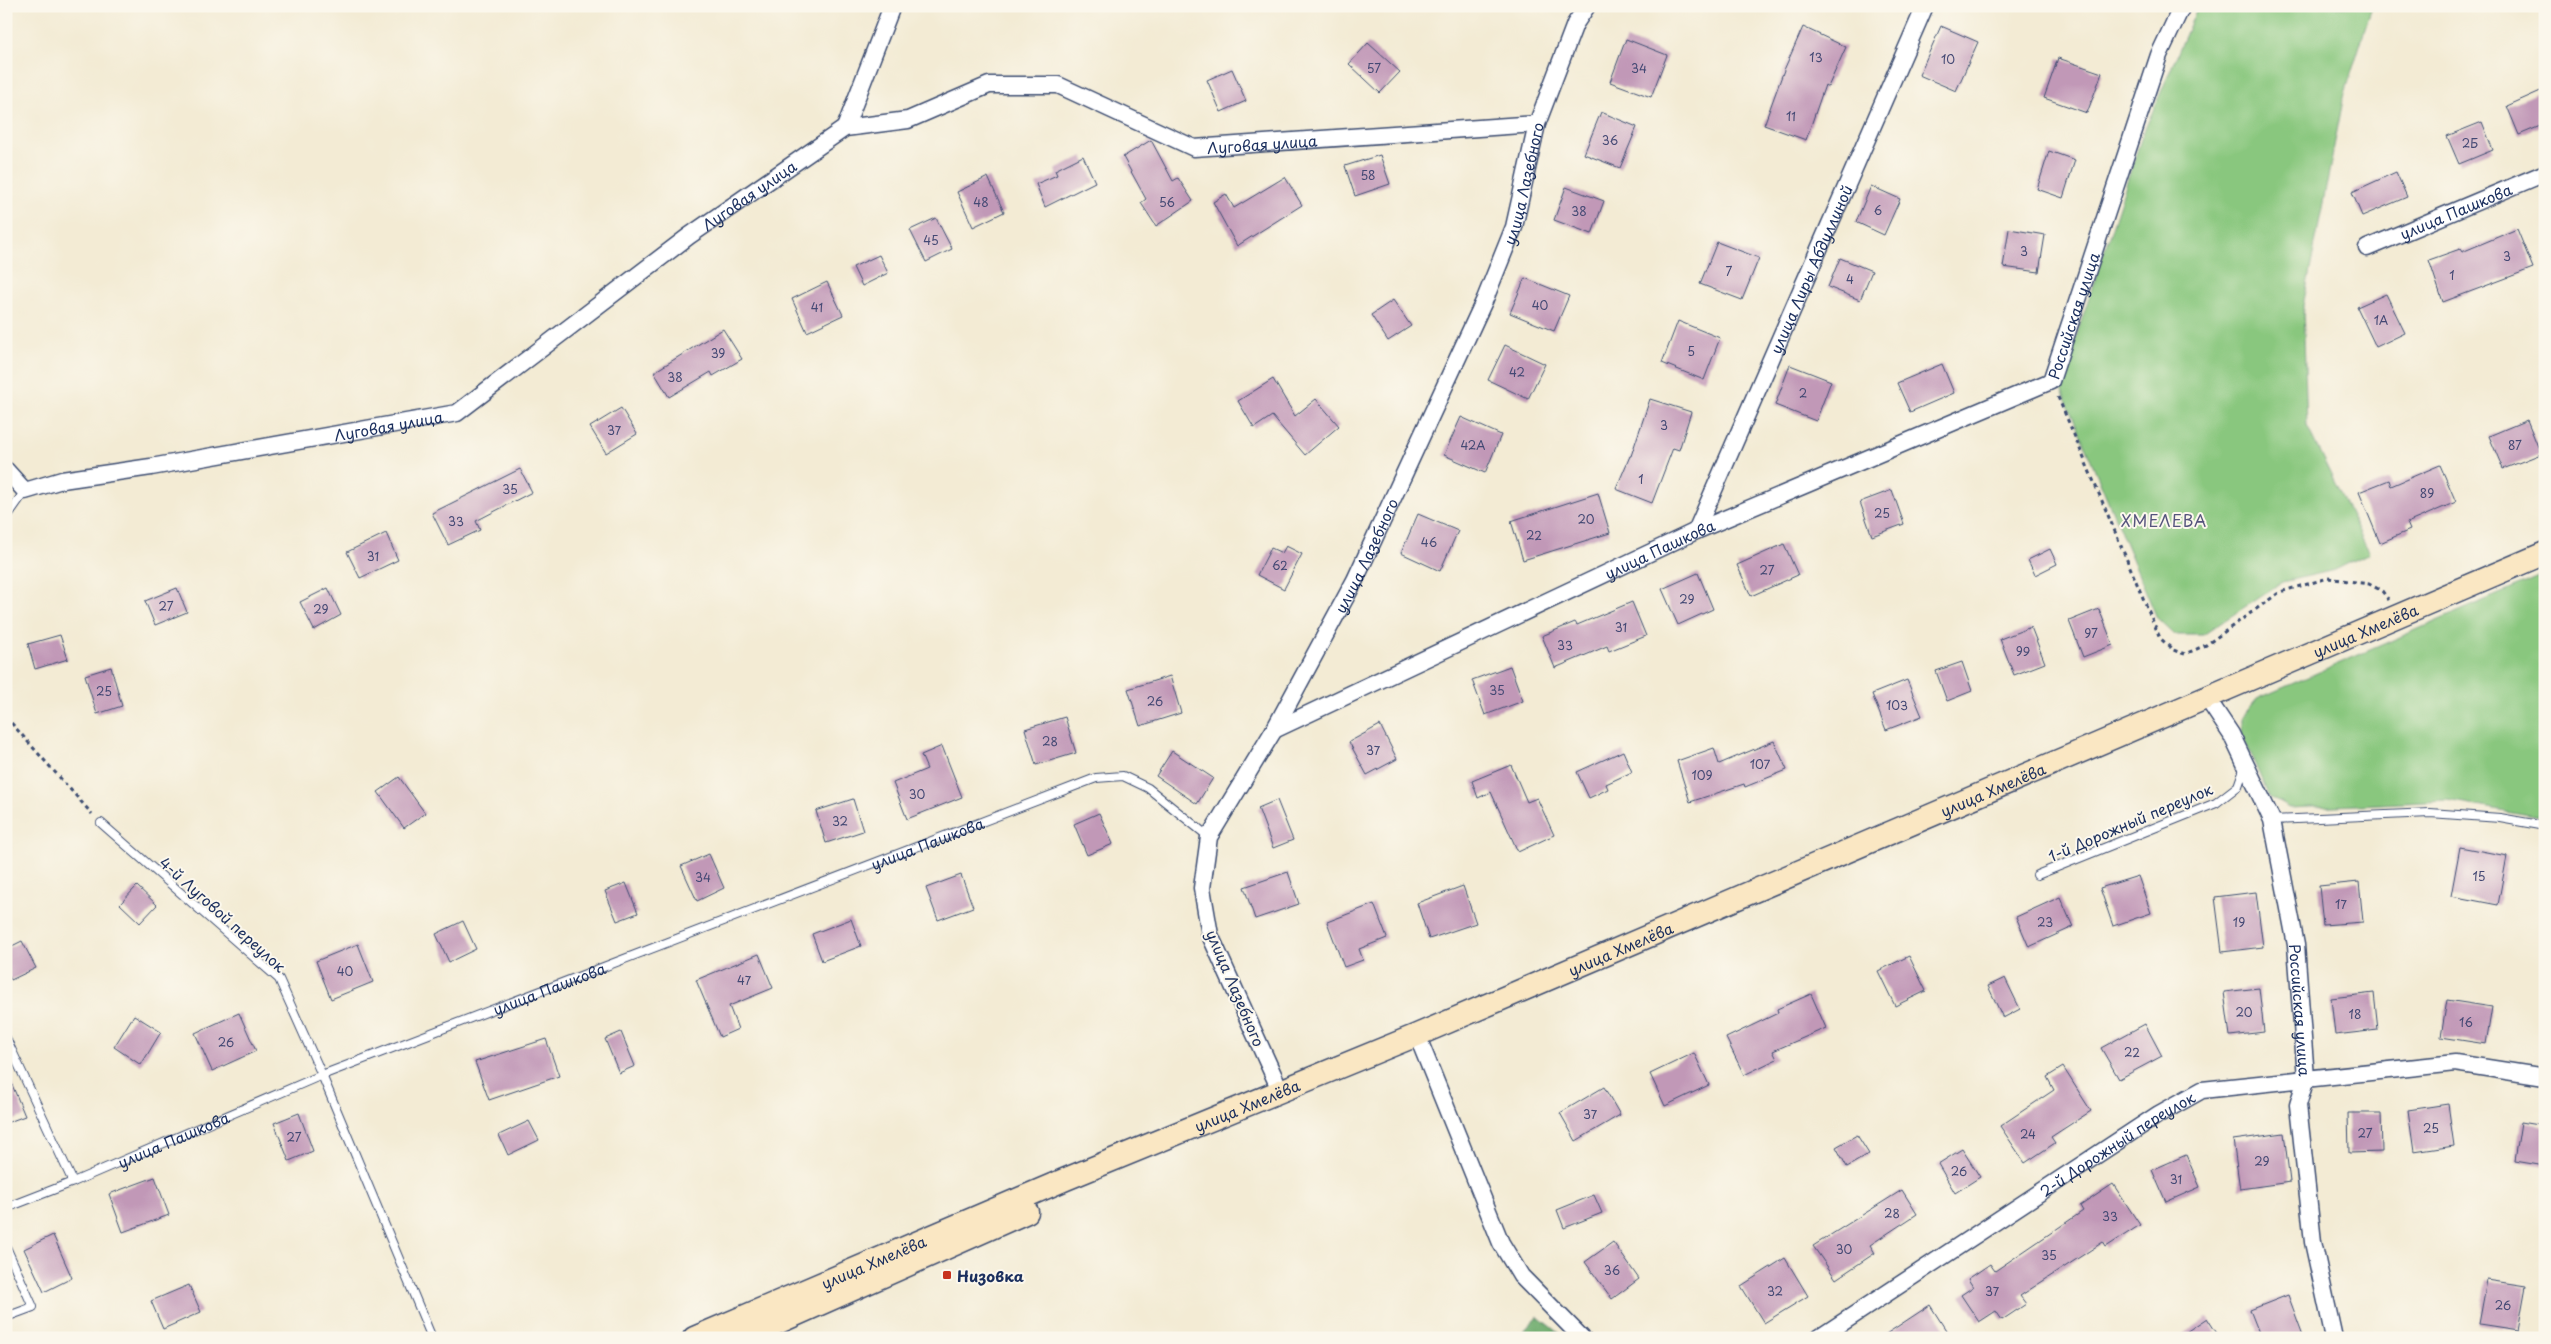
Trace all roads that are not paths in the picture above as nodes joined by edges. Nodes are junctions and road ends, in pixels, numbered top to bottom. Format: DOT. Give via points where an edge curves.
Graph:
graph roads {
  1 [pos="892,6"];
  2 [pos="1587,6"];
  3 [pos="1925,6"];
  4 [pos="2182,6"];
  5 [pos="1537,124"];
  6 [pos="845,128"];
  7 [pos="2545,173"];
  8 [pos="2367,248"];
  9 [pos="2051,381"];
  10 [pos="6,470"];
  11 [pos="25,491"];
  12 [pos="6,518"];
  13 [pos="1696,531"];
  14 [pos="2545,553"];
  15 [pos="2207,698"];
  16 [pos="1274,730"];
  17 [pos="2246,764"];
  18 [pos="2272,820"];
  19 [pos="101,823"];
  20 [pos="2545,826"];
  21 [pos="1209,838"];
  22 [pos="2037,875"];
  23 [pos="1417,1035"];
  24 [pos="6,1039"];
  25 [pos="322,1074"];
  26 [pos="2545,1077"];
  27 [pos="2306,1078"];
  28 [pos="1281,1092"];
  29 [pos="73,1182"];
  30 [pos="6,1208"];
  31 [pos="6,1247"];
  32 [pos="6,1317"];
  33 [pos="432,1338"];
  34 [pos="694,1338"];
  35 [pos="743,1338"];
  36 [pos="1582,1338"];
  37 [pos="1819,1338"];
  38 [pos="2334,1338"];
  1 -- 6 [label="street"];
  2 -- 5 [label="street, улица Лазебного" via="1575,24"];
  3 -- 13 [label="street, улица Лиры Абдуллиной"];
  4 -- 9 [label="street, Российская улица" via="2159,55"];
  5 -- 6 [label="street, Луговая улица" via="1194,148 1058,85 989,84 908,120"];
  5 -- 16 [label="street, улица Лазебного" via="1514,227 1485,299 1355,580"];
  6 -- 11 [label="street, Луговая улица" via="689,236 456,413 150,468 62,480"];
  7 -- 8 [label="street, улица Пашкова"];
  9 -- 13 [label="street, улица Пашкова"];
  10 -- 11 [label="street"];
  11 -- 12 [label="lane"];
  13 -- 16 [label="street, улица Пашкова"];
  14 -- 15 [label="main road, улица Хмелёва"];
  15 -- 17 [label="street, Российская улица"];
  15 -- 23 [label="main road, улица Хмелёва"];
  16 -- 21 [label="street, улица Лазебного"];
  17 -- 18 [label="street, Российская улица"];
  17 -- 22 [label="lane, 1-й Дорожный переулок" via="2238,786 2216,803"];
  18 -- 20 [label="lane" via="2430,813 2500,818"];
  18 -- 27 [label="street, Российская улица" via="2296,945"];
  19 -- 25 [label="lane, 4-й Луговой переулок" via="278,979"];
  21 -- 25 [label="lane, улица Пашкова" via="1148,788 1123,776 1096,778"];
  21 -- 28 [label="street, улица Лазебного" via="1202,888 1210,935"];
  23 -- 28 [label="main road, улица Хмелёва"];
  23 -- 36 [label="street" via="1501,1243 1521,1276"];
  24 -- 29 [label="lane"];
  25 -- 29 [label="lane, улица Пашкова"];
  25 -- 33 [label="lane, 4-й Луговой переулок"];
  26 -- 27 [label="street, 2-й Дорожный переулок" via="2455,1063"];
  27 -- 37 [label="street, 2-й Дорожный переулок" via="2202,1090 2158,1114"];
  27 -- 38 [label="street, Российская улица" via="2298,1105 2313,1242"];
  28 -- 34 [label="main road, улица Хмелёва" via="1066,1178"];
  28 -- 35 [label="main road" via="1171,1147"];
  29 -- 30 [label="lane, улица Пашкова"];
  31 -- 32 [label="lane" via="33,1307"];
}
